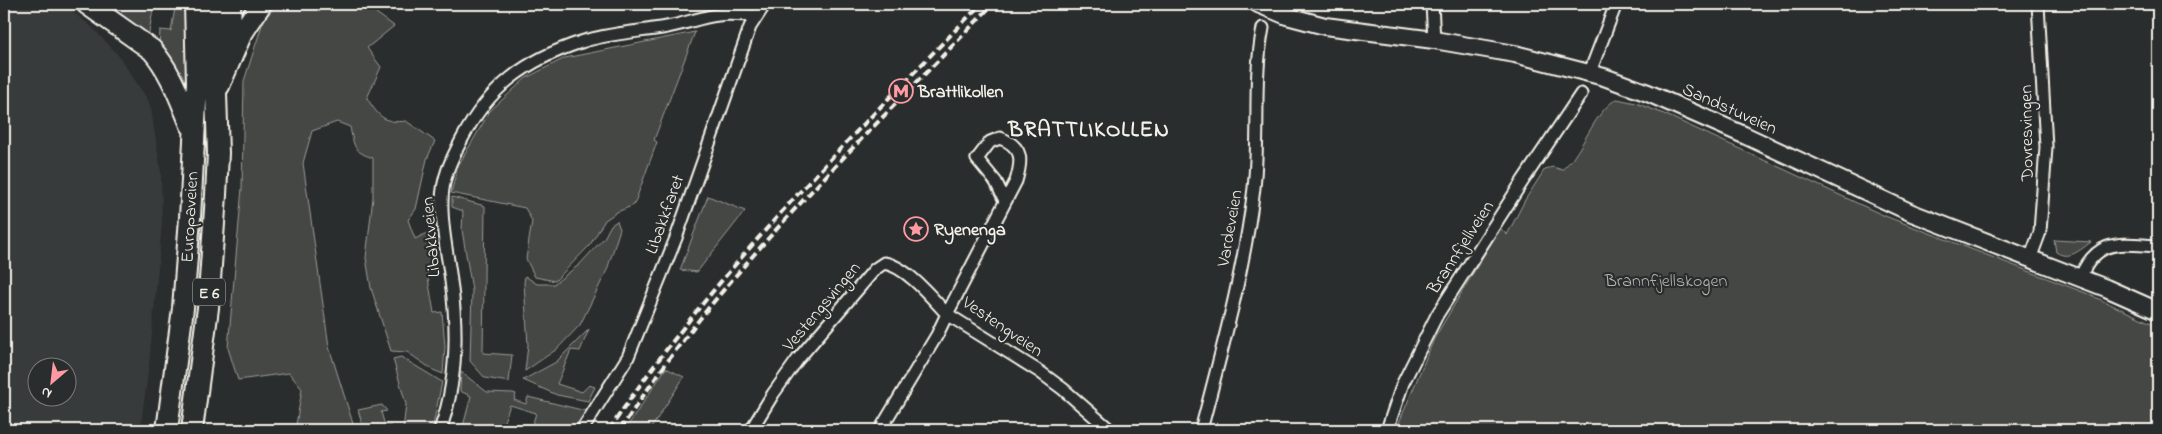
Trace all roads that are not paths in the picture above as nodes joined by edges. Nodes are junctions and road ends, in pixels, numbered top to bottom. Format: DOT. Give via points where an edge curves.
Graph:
graph roads {
  1 [pos="86,4"];
  2 [pos="195,4"];
  3 [pos="213,4"];
  4 [pos="230,4"];
  5 [pos="261,4"];
  6 [pos="765,4"];
  7 [pos="1258,4"];
  8 [pos="1432,4"];
  9 [pos="1616,4"];
  10 [pos="2038,4"];
  11 [pos="756,16"];
  12 [pos="1263,28"];
  13 [pos="1434,40"];
  14 [pos="232,53"];
  15 [pos="1590,72"];
  16 [pos="1581,94"];
  17 [pos="216,95"];
  18 [pos="193,130"];
  19 [pos="1005,201"];
  20 [pos="2158,246"];
  21 [pos="2030,259"];
  22 [pos="2080,278"];
  23 [pos="2158,311"];
  24 [pos="947,314"];
  25 [pos="167,430"];
  26 [pos="192,430"];
  27 [pos="440,430"];
  28 [pos="582,430"];
  29 [pos="751,430"];
  30 [pos="880,430"];
  31 [pos="1110,430"];
  32 [pos="1201,430"];
  33 [pos="1387,430"];
  1 -- 18 [label="highway, E 6" via="152,50 172,81"];
  2 -- 18 [label="highway, Europaveien / E 6" via="197,76"];
  3 -- 17 [label="highway, Europaveien / E 6"];
  4 -- 14 [label="highway, E 6"];
  5 -- 14 [label="highway, E 6"];
  6 -- 11 [label="street, Libakkfaret"];
  7 -- 13 [label="street, Sandstuveien" via="1325,26"];
  8 -- 13 [label="street"];
  9 -- 15 [label="street"];
  10 -- 21 [label="street, Dovresvingen" via="2046,147 2040,232"];
  11 -- 27 [label="street, Libakkveien" via="719,14 582,42 528,65 488,98 469,125 444,179 442,203 455,334 451,390"];
  11 -- 28 [label="street, Libakkfaret" via="676,238 628,358"];
  12 -- 32 [label="street, Vardeveien" via="1256,88 1253,196 1234,295"];
  13 -- 15 [label="street, Sandstuveien" via="1515,54"];
  14 -- 17 [label="highway, E 6"];
  15 -- 21 [label="street, Sandstuveien" via="1648,93 1744,135 1894,206"];
  16 -- 33 [label="street, Brannfjellveien" via="1437,315 1403,383"];
  17 -- 26 [label="highway, Europaveien / E 6" via="216,204 208,308"];
  18 -- 25 [label="highway, Europaveien / E 6" via="183,308"];
  19 -- 19 [label="street, Vestengveien" via="996,182 977,159 990,142 1000,138 1015,147 1022,163"];
  19 -- 24 [label="street, Vestengveien"];
  20 -- 22 [label="street" via="2107,246 2091,258"];
  21 -- 22 [label="street, Sandstuveien"];
  22 -- 23 [label="street, Sandstuveien"];
  24 -- 29 [label="street, Vestengsvingen" via="909,276 890,264 880,264 798,359"];
  24 -- 30 [label="street"];
  24 -- 31 [label="street, Vestengveien" via="1040,372"];
}
